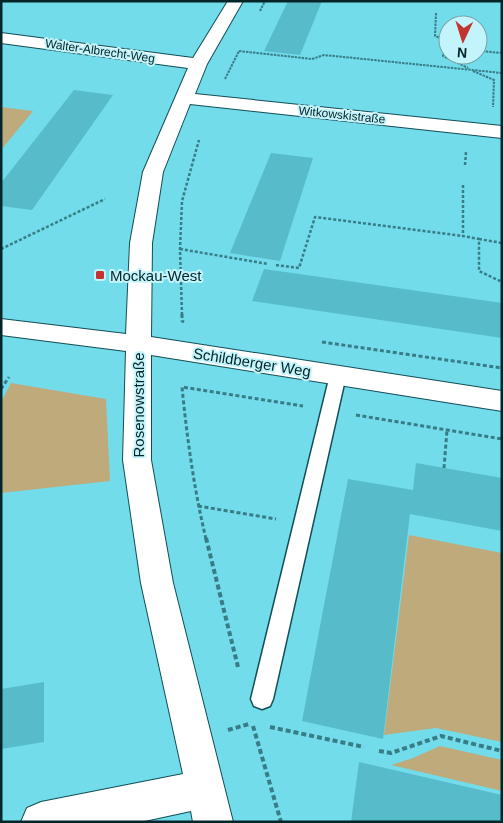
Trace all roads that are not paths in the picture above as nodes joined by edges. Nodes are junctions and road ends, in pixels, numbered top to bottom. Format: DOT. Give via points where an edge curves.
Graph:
graph roads {
  1 [pos="236,1"];
  2 [pos="1,38"];
  3 [pos="198,64"];
  4 [pos="183,98"];
  5 [pos="502,132"];
  6 [pos="1,327"];
  7 [pos="138,344"];
  8 [pos="338,375"];
  9 [pos="502,401"];
  10 [pos="262,699"];
  11 [pos="209,805"];
  12 [pos="41,822"];
  1 -- 3 [label="street, Rosenowstraße"];
  2 -- 3 [label="street, Walter-Albrecht-Weg"];
  3 -- 4 [label="street, Rosenowstraße"];
  4 -- 5 [label="street, Witkowskistraße"];
  4 -- 7 [label="street, Rosenowstraße" via="152,172 141,243"];
  6 -- 7 [label="street, Schildberger Weg"];
  7 -- 8 [label="street, Schildberger Weg"];
  7 -- 11 [label="street, Rosenowstraße" via="137,460 157,583"];
  8 -- 9 [label="street, Schildberger Weg"];
  8 -- 10 [label="lane"];
  11 -- 12 [label="street"];
}
